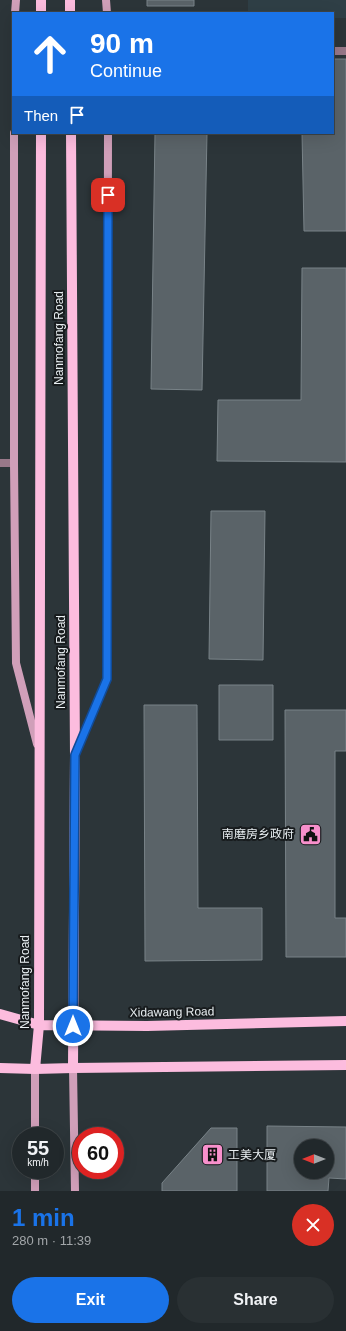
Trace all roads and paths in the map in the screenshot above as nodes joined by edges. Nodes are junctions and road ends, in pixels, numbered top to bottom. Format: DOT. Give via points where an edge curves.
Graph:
graph roads {
  1 [pos="16,0"];
  2 [pos="41,0"];
  3 [pos="70,0"];
  4 [pos="106,0"];
  5 [pos="15,12"];
  6 [pos="41,12"];
  7 [pos="70,12"];
  8 [pos="107,12"];
  9 [pos="334,51"];
  10 [pos="346,51"];
  11 [pos="14,134"];
  12 [pos="41,134"];
  13 [pos="71,134"];
  14 [pos="108,134"];
  15 [pos="0,463"];
  16 [pos="14,463"];
  17 [pos="39,751"];
  18 [pos="75,755"];
  19 [pos="0,1014"];
  20 [pos="346,1021"];
  21 [pos="38,1026"];
  22 [pos="73,1026"];
  23 [pos="346,1065"];
  24 [pos="0,1068"];
  25 [pos="73,1068"];
  26 [pos="35,1070"];
  27 [pos="35,1127"];
  28 [pos="35,1179"];
  29 [pos="35,1191"];
  30 [pos="74,1191"];
  1 -- 5 [label="street"];
  2 -- 6 [label="main road"];
  3 -- 7 [label="main road"];
  4 -- 8 [label="street"];
  9 -- 10 [label="street"];
  11 -- 16 [label="street"];
  12 -- 17 [label="main road, Nanmofang Road"];
  13 -- 18 [label="main road, Nanmofang Road"];
  14 -- 18 [label="street" via="107,679"];
  15 -- 16 [label="street"];
  16 -- 17 [label="street" via="16,663"];
  17 -- 21 [label="main road, Nanmofang Road"];
  18 -- 22 [label="main road, Nanmofang Road"];
  19 -- 21 [label="main road, Xidawang Road"];
  20 -- 22 [label="main road, Xidawang Road"];
  21 -- 22 [label="main road, Xidawang Road"];
  21 -- 26 [label="main road, Nanmofang Road"];
  22 -- 25 [label="main road, Nanmofang Road"];
  23 -- 25 [label="main road"];
  24 -- 26 [label="main road"];
  25 -- 26 [label="main road"];
  25 -- 30 [label="street, Nanmofang Road"];
  26 -- 27 [label="street, Nanmofang Road"];
  28 -- 29 [label="street"];
}
